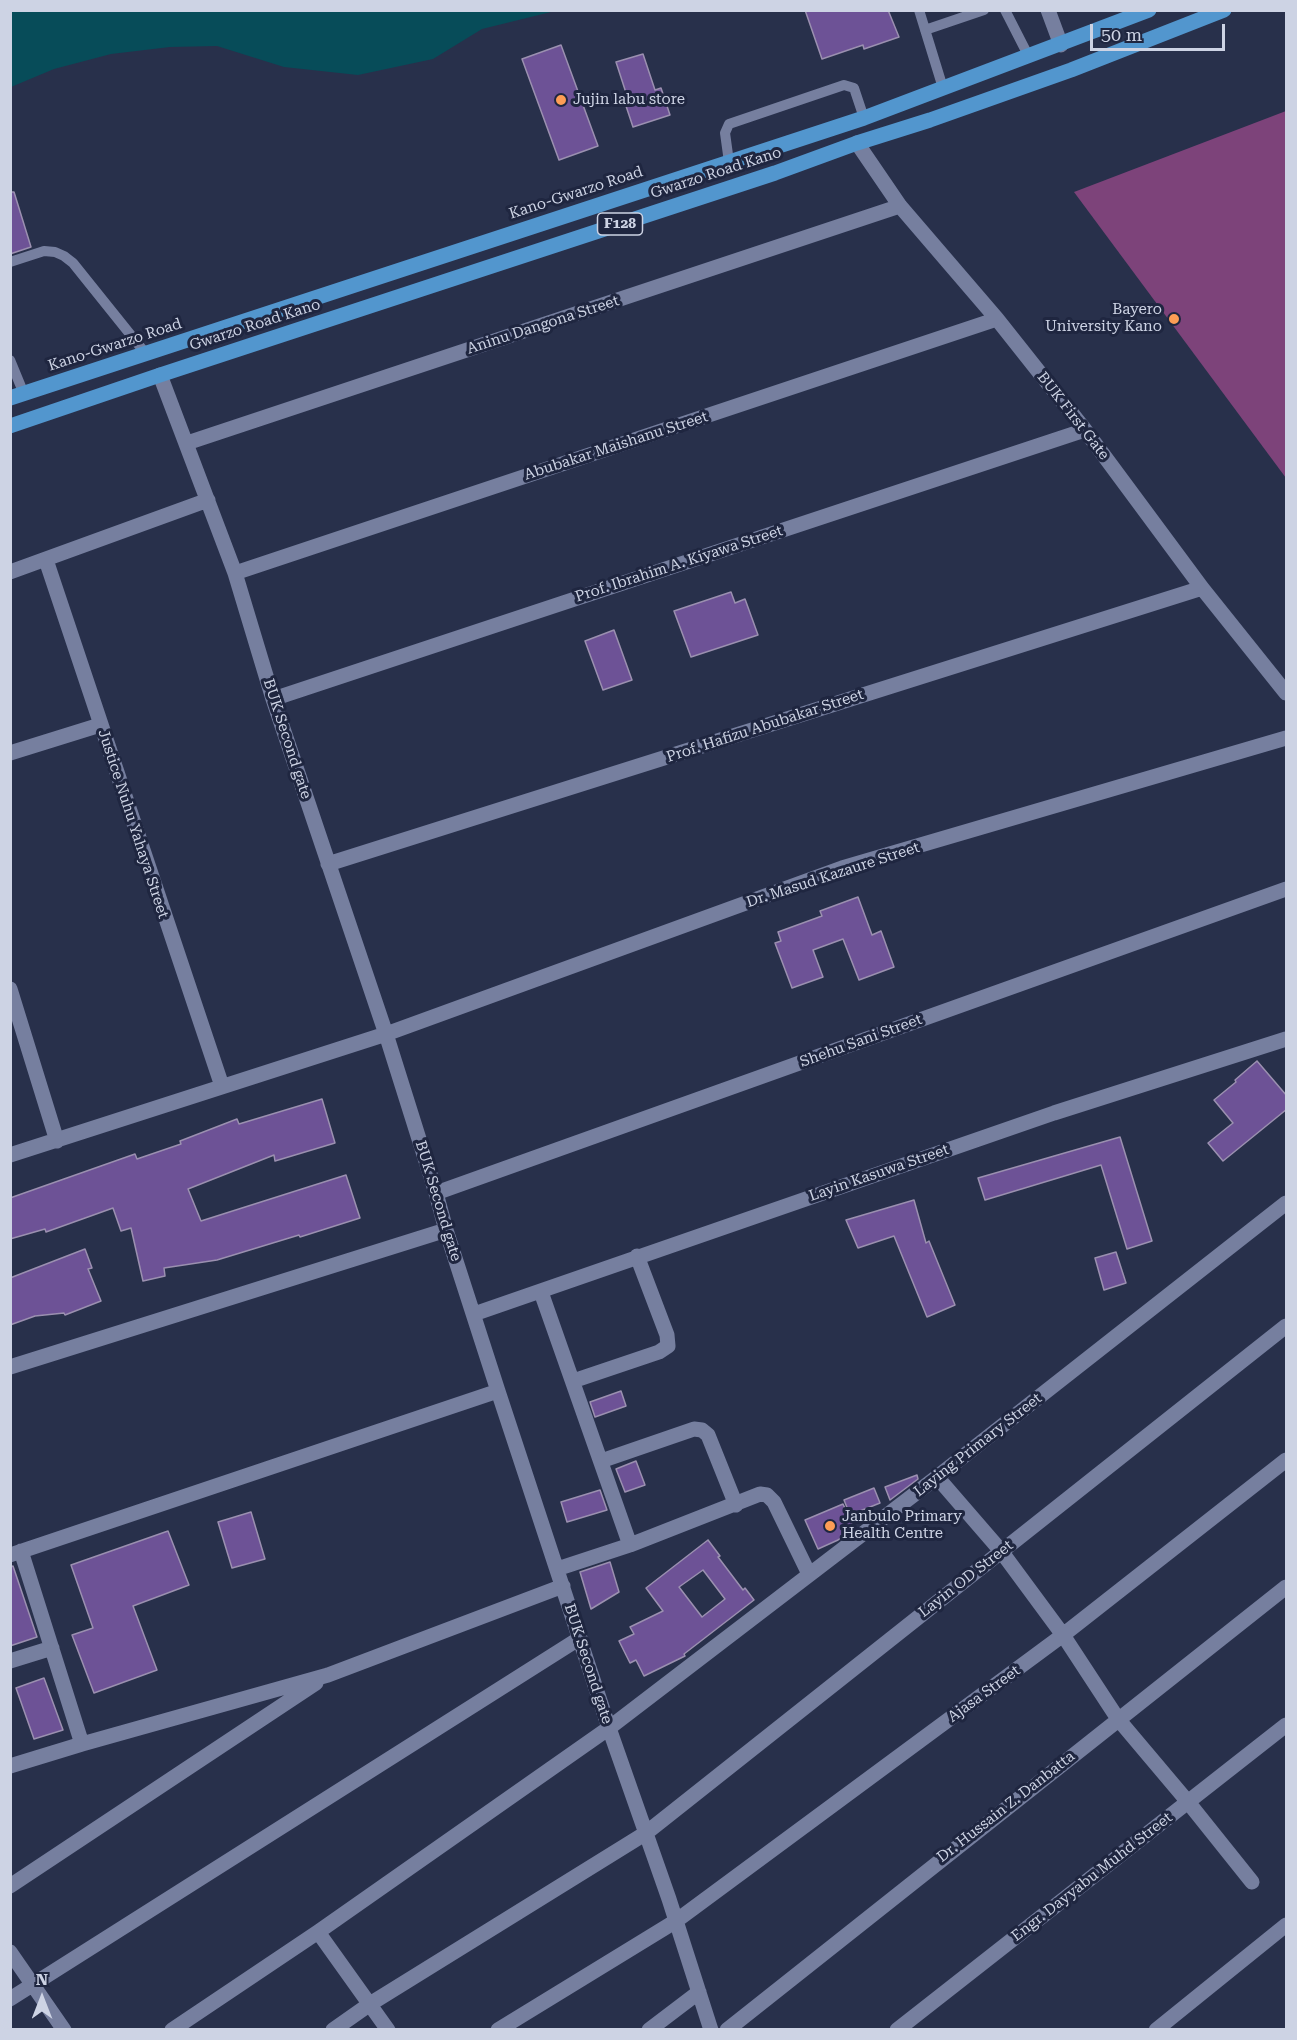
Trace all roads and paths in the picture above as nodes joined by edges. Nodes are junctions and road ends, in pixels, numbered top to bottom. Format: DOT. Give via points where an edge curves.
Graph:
graph roads {
  1 [pos="920,10"];
  2 [pos="984,10"];
  3 [pos="1005,10"];
  4 [pos="1048,10"];
  5 [pos="1149,10"];
  6 [pos="1224,10"];
  7 [pos="1201,15"];
  8 [pos="925,30"];
  9 [pos="1061,45"];
  10 [pos="1029,57"];
  11 [pos="943,88"];
  12 [pos="864,118"];
  13 [pos="857,143"];
  14 [pos="729,162"];
  15 [pos="900,206"];
  16 [pos="10,262"];
  17 [pos="997,319"];
  18 [pos="146,354"];
  19 [pos="10,360"];
  20 [pos="160,375"];
  21 [pos="17,396"];
  22 [pos="10,426"];
  23 [pos="1084,430"];
  24 [pos="187,443"];
  25 [pos="208,500"];
  26 [pos="46,560"];
  27 [pos="10,572"];
  28 [pos="235,573"];
  29 [pos="1202,588"];
  30 [pos="1287,693"];
  31 [pos="273,699"];
  32 [pos="100,725"];
  33 [pos="1287,738"];
  34 [pos="10,753"];
  35 [pos="328,864"];
  36 [pos="1287,889"];
  37 [pos="10,989"];
  38 [pos="386,1034"];
  39 [pos="1287,1039"];
  40 [pos="222,1086"];
  41 [pos="57,1141"];
  42 [pos="10,1155"];
  43 [pos="436,1193"];
  44 [pos="1287,1203"];
  45 [pos="446,1230"];
  46 [pos="637,1257"];
  47 [pos="541,1292"];
  48 [pos="474,1314"];
  49 [pos="1287,1326"];
  50 [pos="10,1367"];
  51 [pos="573,1381"];
  52 [pos="498,1391"];
  53 [pos="1287,1460"];
  54 [pos="601,1461"];
  55 [pos="938,1477"];
  56 [pos="736,1505"];
  57 [pos="630,1545"];
  58 [pos="1001,1551"];
  59 [pos="16,1553"];
  60 [pos="557,1569"];
  61 [pos="809,1574"];
  62 [pos="563,1586"];
  63 [pos="1287,1587"];
  64 [pos="1063,1635"];
  65 [pos="580,1638"];
  66 [pos="52,1648"];
  67 [pos="10,1661"];
  68 [pos="328,1675"];
  69 [pos="1118,1719"];
  70 [pos="1287,1725"];
  71 [pos="609,1728"];
  72 [pos="82,1744"];
  73 [pos="10,1766"];
  74 [pos="1188,1802"];
  75 [pos="646,1833"];
  76 [pos="1252,1882"];
  77 [pos="10,1886"];
  78 [pos="676,1921"];
  79 [pos="1287,1925"];
  80 [pos="318,1932"];
  81 [pos="10,1952"];
  82 [pos="33,1985"];
  83 [pos="699,1992"];
  84 [pos="10,1999"];
  85 [pos="370,2004"];
  86 [pos="64,2030"];
  87 [pos="172,2030"];
  88 [pos="333,2030"];
  89 [pos="388,2030"];
  90 [pos="498,2030"];
  91 [pos="649,2030"];
  92 [pos="711,2030"];
  93 [pos="727,2030"];
  94 [pos="897,2030"];
  95 [pos="1156,2030"];
  1 -- 8 [label="lane"];
  2 -- 8 [label="lane"];
  3 -- 10 [label="lane"];
  4 -- 9 [label="street"];
  5 -- 9 [label="main road, Kano-Gwarzo Road / F128"];
  6 -- 7 [label="main road, Gwarzo Road Kano / F128"];
  7 -- 13 [label="main road, Gwarzo Road Kano / F128" via="1060,74"];
  8 -- 11 [label="lane"];
  9 -- 10 [label="main road, Kano-Gwarzo Road / F128"];
  10 -- 11 [label="main road, Kano-Gwarzo Road / F128"];
  11 -- 12 [label="main road, Kano-Gwarzo Road / F128"];
  12 -- 14 [label="main road, Kano-Gwarzo Road / F128"];
  12 -- 14 [label="lane" via="854,88 844,85 729,124 725,133"];
  13 -- 15 [label="street, BUK First Gate"];
  13 -- 20 [label="main road, Gwarzo Road Kano / F128"];
  14 -- 18 [label="main road, Kano-Gwarzo Road / F128"];
  15 -- 17 [label="street, BUK First Gate"];
  15 -- 24 [label="street, Aninu Dangona Street"];
  16 -- 18 [label="lane" via="44,250 64,256"];
  17 -- 23 [label="street, BUK First Gate"];
  17 -- 28 [label="street, Abubakar Maishanu Street"];
  18 -- 21 [label="main road, Kano-Gwarzo Road / F128"];
  19 -- 21 [label="lane"];
  20 -- 22 [label="main road, Gwarzo Road Kano / F128"];
  20 -- 24 [label="street, BUK Second gate"];
  23 -- 29 [label="street, BUK First Gate"];
  23 -- 31 [label="street, Prof. Ibrahim A. Kiyawa Street"];
  24 -- 25 [label="street, BUK Second gate"];
  25 -- 26 [label="street"];
  25 -- 28 [label="street, BUK Second gate"];
  26 -- 27 [label="street"];
  26 -- 32 [label="street, Justice Nuhu Yahaya Street"];
  28 -- 31 [label="street, BUK Second gate"];
  29 -- 30 [label="street, BUK First Gate"];
  29 -- 35 [label="street, Prof. Hafizu Abubakar Street"];
  31 -- 35 [label="street, BUK Second gate"];
  32 -- 34 [label="street"];
  32 -- 40 [label="street, Justice Nuhu Yahaya Street"];
  33 -- 38 [label="street, Dr. Masud Kazaure Street" via="842,868"];
  35 -- 38 [label="street, BUK Second gate"];
  36 -- 43 [label="street, Shehu Sani Street"];
  37 -- 41 [label="street"];
  38 -- 40 [label="street, Dr. Masud Kazaure Street"];
  38 -- 43 [label="street, BUK Second gate"];
  39 -- 46 [label="street, Layin Kasuwa Street" via="1054,1113"];
  40 -- 41 [label="street, Dr. Masud Kazaure Street"];
  41 -- 42 [label="street, Dr. Masud Kazaure Street"];
  43 -- 45 [label="street, BUK Second gate"];
  44 -- 55 [label="street, Laying Primary Street"];
  45 -- 48 [label="street, BUK Second gate"];
  45 -- 50 [label="street"];
  46 -- 47 [label="street, Layin Kasuwa Street"];
  46 -- 51 [label="street" via="668,1346"];
  47 -- 48 [label="street, Layin Kasuwa Street"];
  47 -- 51 [label="street"];
  48 -- 52 [label="street, BUK Second gate"];
  49 -- 58 [label="street, Layin OD Street"];
  51 -- 54 [label="street"];
  52 -- 59 [label="street"];
  52 -- 60 [label="street, BUK Second gate"];
  53 -- 64 [label="street, Ajasa Street"];
  54 -- 56 [label="street" via="694,1429 702,1430"];
  54 -- 57 [label="street"];
  55 -- 58 [label="street"];
  55 -- 61 [label="street, Laying Primary Street"];
  56 -- 57 [label="street"];
  56 -- 61 [label="street" via="760,1494 767,1495"];
  57 -- 60 [label="street"];
  58 -- 64 [label="street"];
  58 -- 75 [label="street, Layin OD Street"];
  59 -- 66 [label="street"];
  60 -- 62 [label="street, BUK Second gate"];
  61 -- 71 [label="street, Laying Primary Street"];
  62 -- 65 [label="street, BUK Second gate"];
  62 -- 68 [label="street"];
  63 -- 69 [label="street, Dr. Hussain Z. Danbatta"];
  64 -- 69 [label="street"];
  64 -- 78 [label="street, Ajasa Street"];
  65 -- 71 [label="street, BUK Second gate"];
  65 -- 82 [label="street"];
  66 -- 67 [label="street"];
  66 -- 72 [label="street"];
  68 -- 72 [label="street"];
  68 -- 77 [label="street"];
  69 -- 74 [label="street"];
  69 -- 93 [label="street, Dr. Hussain Z. Danbatta"];
  70 -- 74 [label="street, Engr. Dayyabu Muhd Street"];
  71 -- 75 [label="street, BUK Second gate"];
  71 -- 80 [label="street, Laying Primary Street"];
  72 -- 73 [label="street"];
  74 -- 76 [label="street"];
  74 -- 94 [label="street, Engr. Dayyabu Muhd Street"];
  75 -- 78 [label="street, BUK Second gate"];
  75 -- 85 [label="street, Layin OD Street"];
  78 -- 83 [label="street, BUK Second gate"];
  78 -- 90 [label="street, Ajasa Street"];
  79 -- 95 [label="street"];
  80 -- 85 [label="street"];
  80 -- 87 [label="street, Laying Primary Street"];
  81 -- 82 [label="street"];
  82 -- 84 [label="street"];
  82 -- 86 [label="street"];
  83 -- 91 [label="street"];
  83 -- 92 [label="street, BUK Second gate"];
  85 -- 88 [label="street, Layin OD Street"];
  85 -- 89 [label="street"];
}
